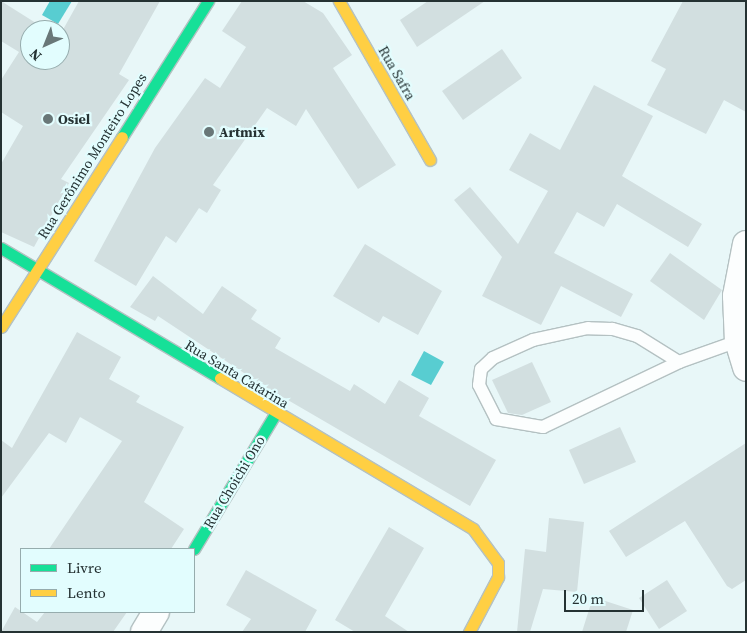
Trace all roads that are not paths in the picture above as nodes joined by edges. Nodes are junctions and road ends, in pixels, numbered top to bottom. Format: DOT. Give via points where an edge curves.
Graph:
graph roads {
  1 [pos="208,1"];
  2 [pos="339,1"];
  3 [pos="430,160"];
  4 [pos="746,244"];
  5 [pos="1,248"];
  6 [pos="37,271"];
  7 [pos="740,325"];
  8 [pos="1,326"];
  9 [pos="679,362"];
  10 [pos="746,368"];
  11 [pos="275,414"];
  12 [pos="195,548"];
  13 [pos="155,613"];
  14 [pos="144,632"];
  15 [pos="469,632"];
  1 -- 6 [label="street, Rua Gerônimo Monteiro Lopes"];
  2 -- 3 [label="street, Rua Safra"];
  4 -- 7 [label="street" via="736,296"];
  5 -- 6 [label="street, Rua Santa Catarina"];
  6 -- 8 [label="street, Rua Gerônimo Monteiro Lopes"];
  6 -- 11 [label="street, Rua Santa Catarina"];
  7 -- 9 [label="lane"];
  7 -- 10 [label="street"];
  9 -- 9 [label="lane" via="543,427 496,419 479,385 481,369 493,358 533,340 588,328 612,328 637,336"];
  11 -- 12 [label="street, Rua Choichi Ono"];
  11 -- 15 [label="street, Rua Santa Catarina" via="460,521 481,537 498,563 494,590"];
  13 -- 14 [label="street"];
}
